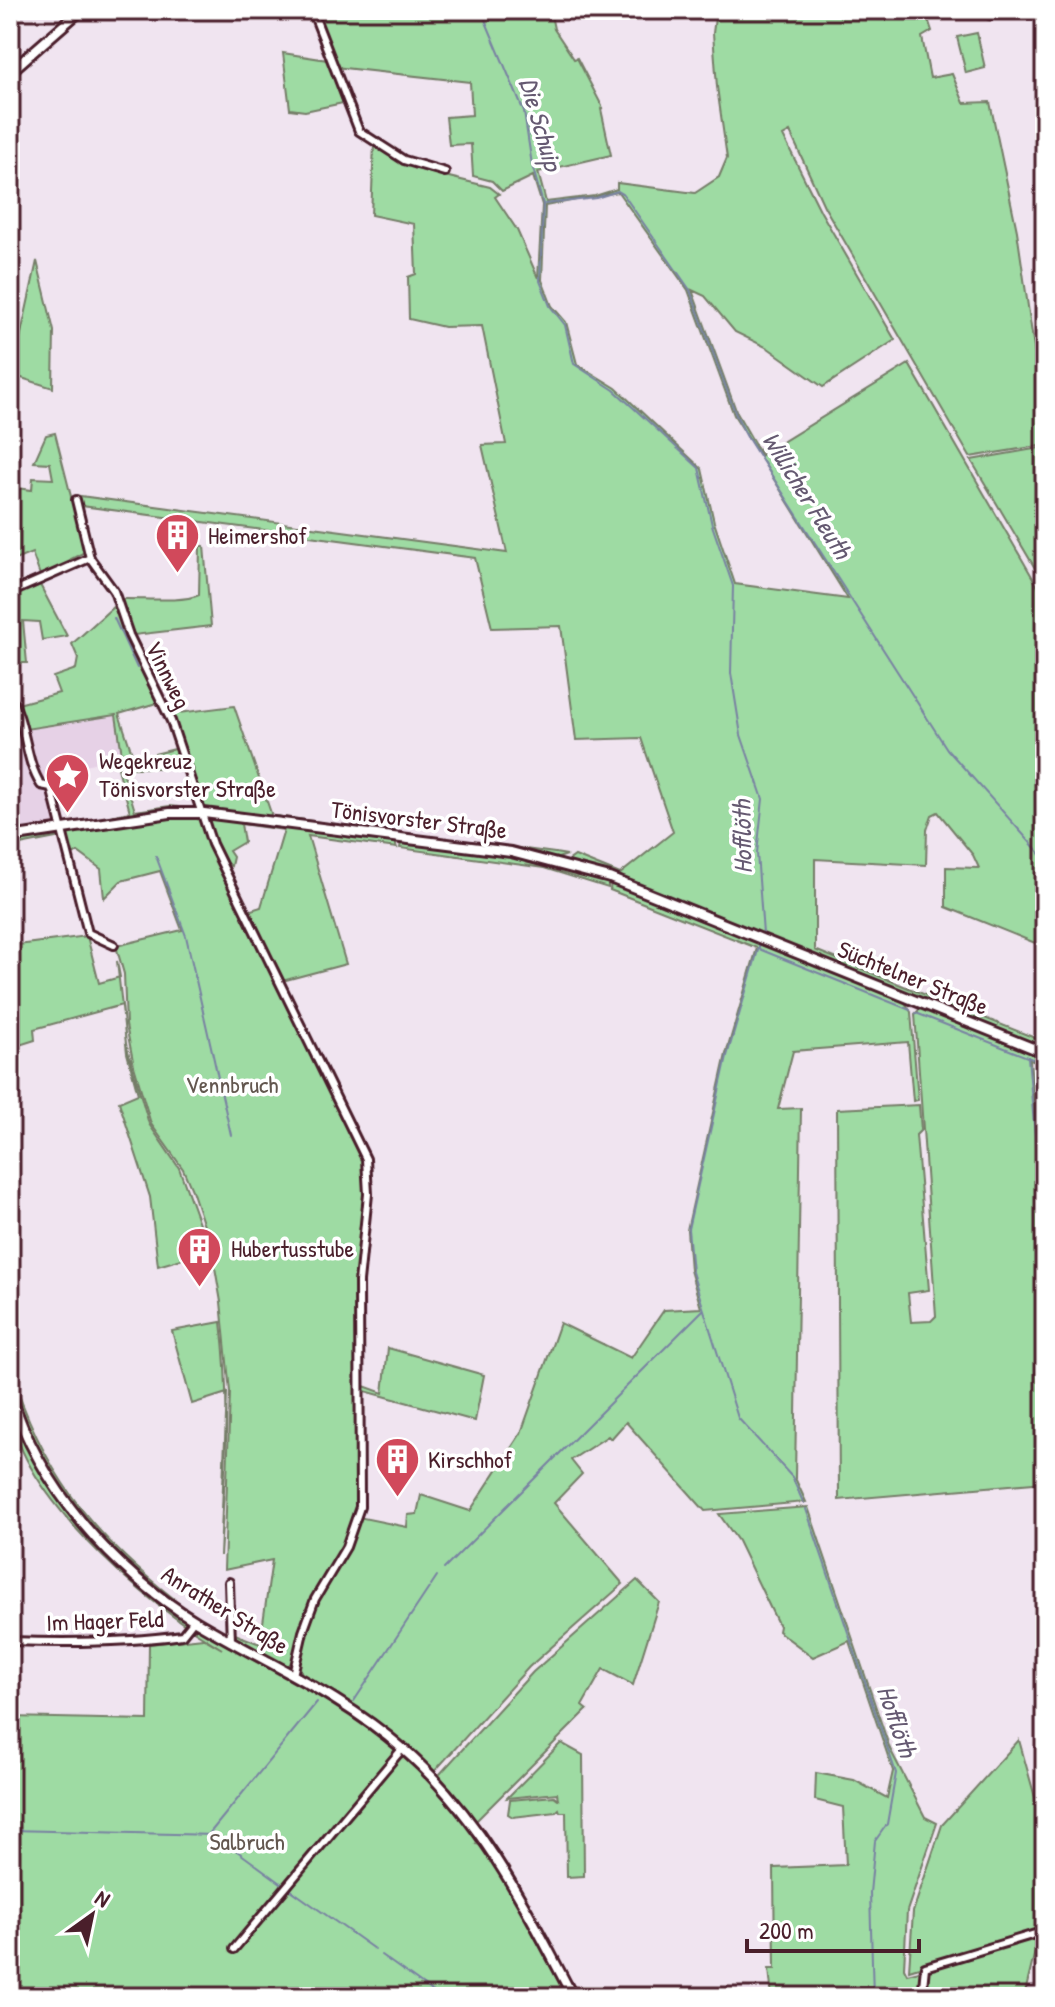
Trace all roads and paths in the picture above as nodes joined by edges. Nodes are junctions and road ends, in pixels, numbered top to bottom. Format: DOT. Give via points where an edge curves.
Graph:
graph roads {
  1 [pos="81,10"];
  2 [pos="312,10"];
  3 [pos="10,72"];
  4 [pos="445,172"];
  5 [pos="76,500"];
  6 [pos="90,558"];
  7 [pos="10,593"];
  8 [pos="10,696"];
  9 [pos="204,813"];
  10 [pos="61,829"];
  11 [pos="10,837"];
  12 [pos="762,939"];
  13 [pos="114,945"];
  14 [pos="1045,1053"];
  15 [pos="10,1392"];
  16 [pos="229,1582"];
  17 [pos="194,1620"];
  18 [pos="10,1641"];
  19 [pos="231,1642"];
  20 [pos="293,1675"];
  21 [pos="403,1748"];
  22 [pos="1045,1931"];
  23 [pos="234,1949"];
  24 [pos="573,1997"];
  25 [pos="922,1997"];
  1 -- 3 [label="main road"];
  2 -- 4 [label="street" via="359,131 404,160"];
  5 -- 6 [label="street, Vinnweg"];
  6 -- 7 [label="street"];
  6 -- 9 [label="street, Vinnweg" via="114,591"];
  8 -- 10 [label="street" via="35,777 51,787"];
  9 -- 10 [label="main road, Tönisvorster Straße"];
  9 -- 12 [label="main road, Tönisvorster Straße" via="539,857 600,874"];
  9 -- 20 [label="street" via="212,844 366,1159 359,1282 360,1507 346,1547 315,1599"];
  10 -- 11 [label="main road, Tönisvorster Straße"];
  10 -- 13 [label="street" via="88,933"];
  12 -- 14 [label="main road, Süchtelner Straße"];
  15 -- 17 [label="main road, Anrather Straße" via="51,1479 84,1525 126,1569"];
  16 -- 19 [label="street"];
  17 -- 18 [label="street, Im Hager Feld" via="182,1635 171,1637 101,1643"];
  17 -- 19 [label="main road, Anrather Straße"];
  19 -- 20 [label="main road, Anrather Straße"];
  20 -- 21 [label="main road, Anrather Straße"];
  21 -- 23 [label="street"];
  21 -- 24 [label="main road, Anrather Straße" via="484,1839"];
  22 -- 25 [label="street" via="925,1967"];
}
